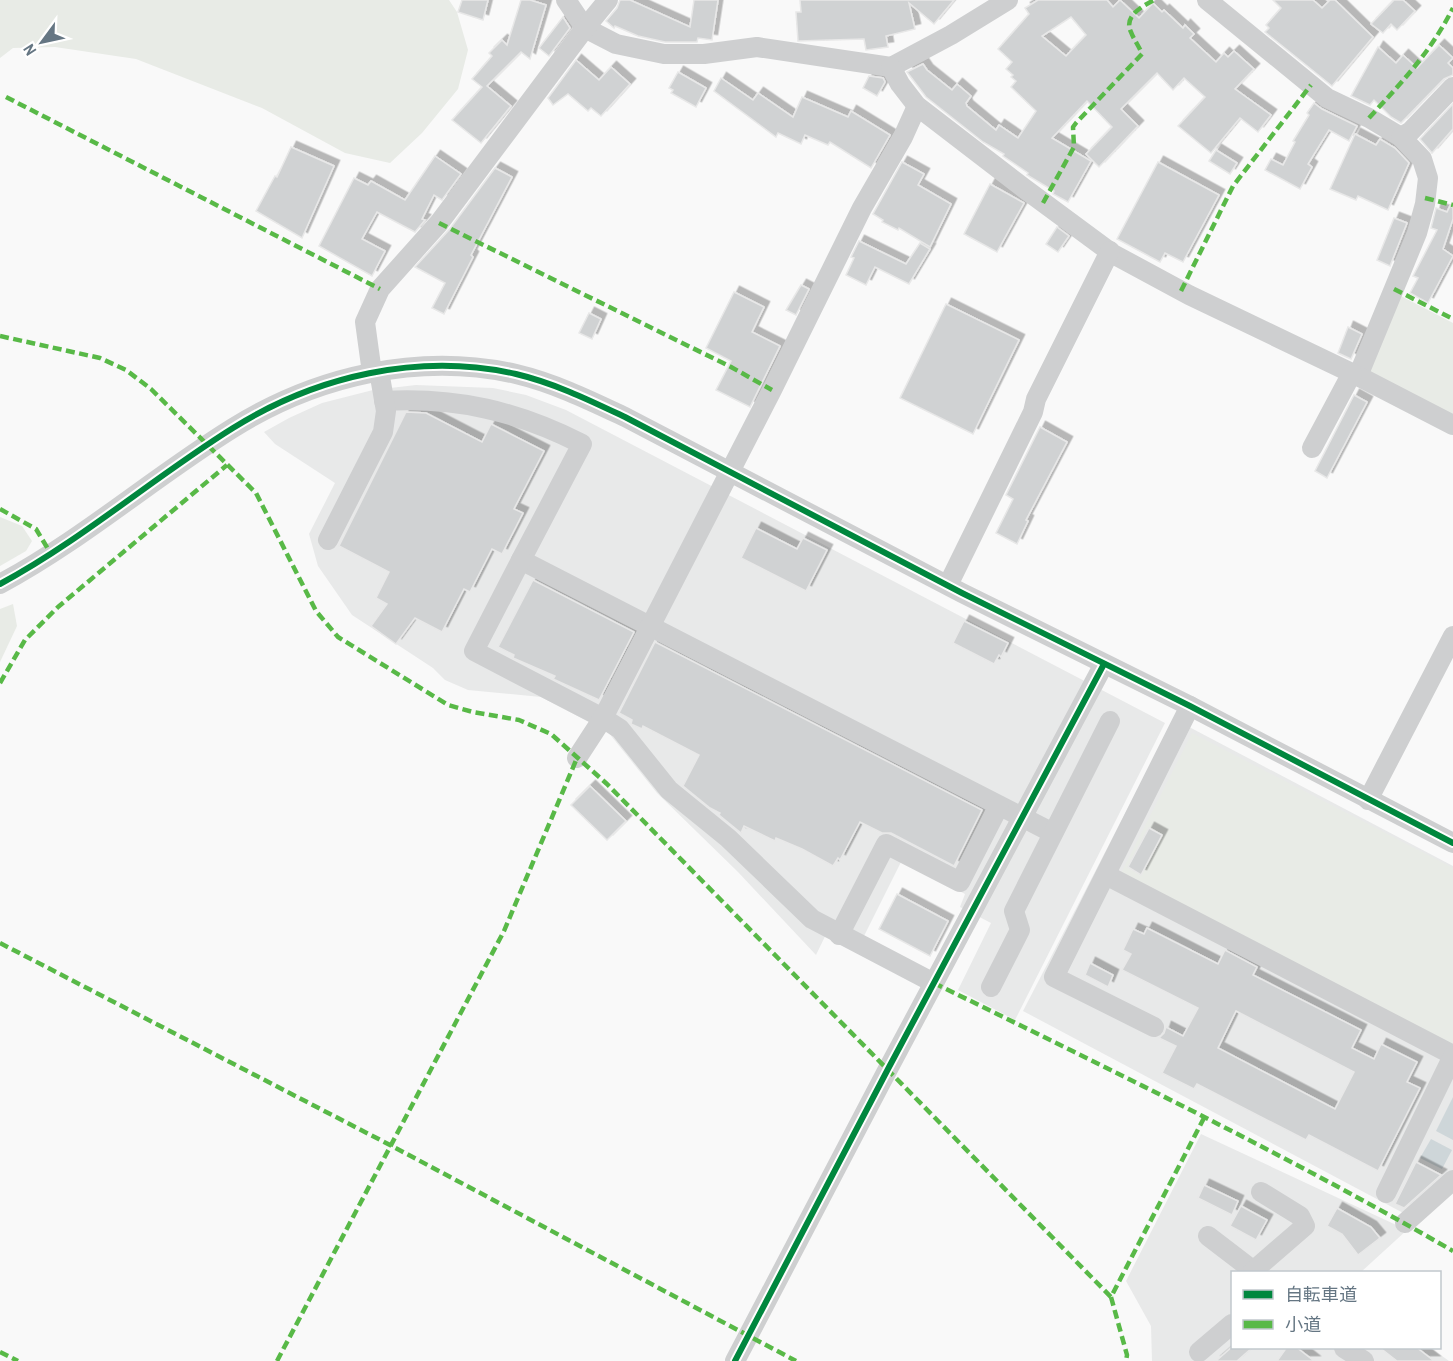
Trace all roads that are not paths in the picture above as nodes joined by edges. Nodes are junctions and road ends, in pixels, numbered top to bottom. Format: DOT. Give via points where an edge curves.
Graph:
graph roads {
  1 [pos="566,0"];
  2 [pos="608,0"];
  3 [pos="1008,0"];
  4 [pos="1213,2"];
  5 [pos="985,5"];
  6 [pos="585,28"];
  7 [pos="891,67"];
  8 [pos="1453,87"];
  9 [pos="917,106"];
  10 [pos="1401,137"];
  11 [pos="1110,251"];
  12 [pos="376,372"];
  13 [pos="1355,374"];
  14 [pos="384,401"];
  15 [pos="1453,424"];
  16 [pos="1312,448"];
  17 [pos="729,471"];
  18 [pos="328,540"];
  19 [pos="521,560"];
  20 [pos="0,584"];
  21 [pos="948,585"];
  22 [pos="650,626"];
  23 [pos="1453,636"];
  24 [pos="1104,664"];
  25 [pos="1190,706"];
  26 [pos="603,718"];
  27 [pos="1110,720"];
  28 [pos="577,759"];
  29 [pos="1368,800"];
  30 [pos="999,806"];
  31 [pos="1022,817"];
  32 [pos="1053,833"];
  33 [pos="1453,843"];
  34 [pos="1106,875"];
  35 [pos="834,932"];
  36 [pos="934,983"];
  37 [pos="991,987"];
  38 [pos="1154,1027"];
  39 [pos="1453,1056"];
  40 [pos="1453,1180"];
  41 [pos="1261,1192"];
  42 [pos="1386,1193"];
  43 [pos="1405,1223"];
  44 [pos="1208,1236"];
  45 [pos="1253,1271"];
  46 [pos="1255,1271"];
  47 [pos="1231,1326"];
  48 [pos="1347,1349"];
  49 [pos="1199,1352"];
  50 [pos="735,1361"];
  51 [pos="1364,1361"];
  1 -- 6 [label="street"];
  2 -- 6 [label="street"];
  3 -- 5 [label="street"];
  4 -- 10 [label="street" via="1327,98"];
  5 -- 7 [label="street" via="951,35"];
  6 -- 7 [label="street" via="616,44 664,54 704,54 757,47"];
  6 -- 12 [label="street" via="439,223 380,289 365,322"];
  7 -- 9 [label="street"];
  8 -- 10 [label="street"];
  9 -- 11 [label="street"];
  9 -- 17 [label="street"];
  10 -- 13 [label="street" via="1422,159 1428,178 1425,204 1417,232"];
  11 -- 13 [label="street" via="1189,295"];
  11 -- 21 [label="street"];
  12 -- 14 [label="street"];
  12 -- 17 [label="street" via="471,367 533,379 590,400"];
  12 -- 20 [label="street" via="303,392 256,415 51,554"];
  13 -- 15 [label="street"];
  13 -- 16 [label="street"];
  14 -- 18 [label="street" via="383,432"];
  14 -- 19 [label="street" via="442,401 486,407 539,424 582,444"];
  17 -- 21 [label="street"];
  17 -- 22 [label="street"];
  19 -- 22 [label="street"];
  19 -- 26 [label="street" via="474,651"];
  21 -- 24 [label="street"];
  22 -- 26 [label="street"];
  22 -- 30 [label="street"];
  23 -- 29 [label="street"];
  24 -- 25 [label="street"];
  24 -- 31 [label="street"];
  25 -- 29 [label="street"];
  25 -- 34 [label="street"];
  26 -- 28 [label="street"];
  26 -- 35 [label="street" via="620,729 669,790 728,838 812,919"];
  27 -- 32 [label="street"];
  29 -- 33 [label="street"];
  30 -- 31 [label="street"];
  30 -- 35 [label="street" via="960,882 886,844"];
  31 -- 32 [label="street"];
  31 -- 36 [label="street"];
  32 -- 37 [label="street" via="1014,911 1020,930"];
  34 -- 38 [label="street" via="1054,977"];
  34 -- 39 [label="street"];
  35 -- 36 [label="street"];
  36 -- 50 [label="street"];
  39 -- 42 [label="street"];
  40 -- 43 [label="street"];
  41 -- 46 [label="street" via="1300,1216 1305,1227"];
  44 -- 45 [label="street"];
  47 -- 49 [label="street"];
  48 -- 51 [label="street"];
}
